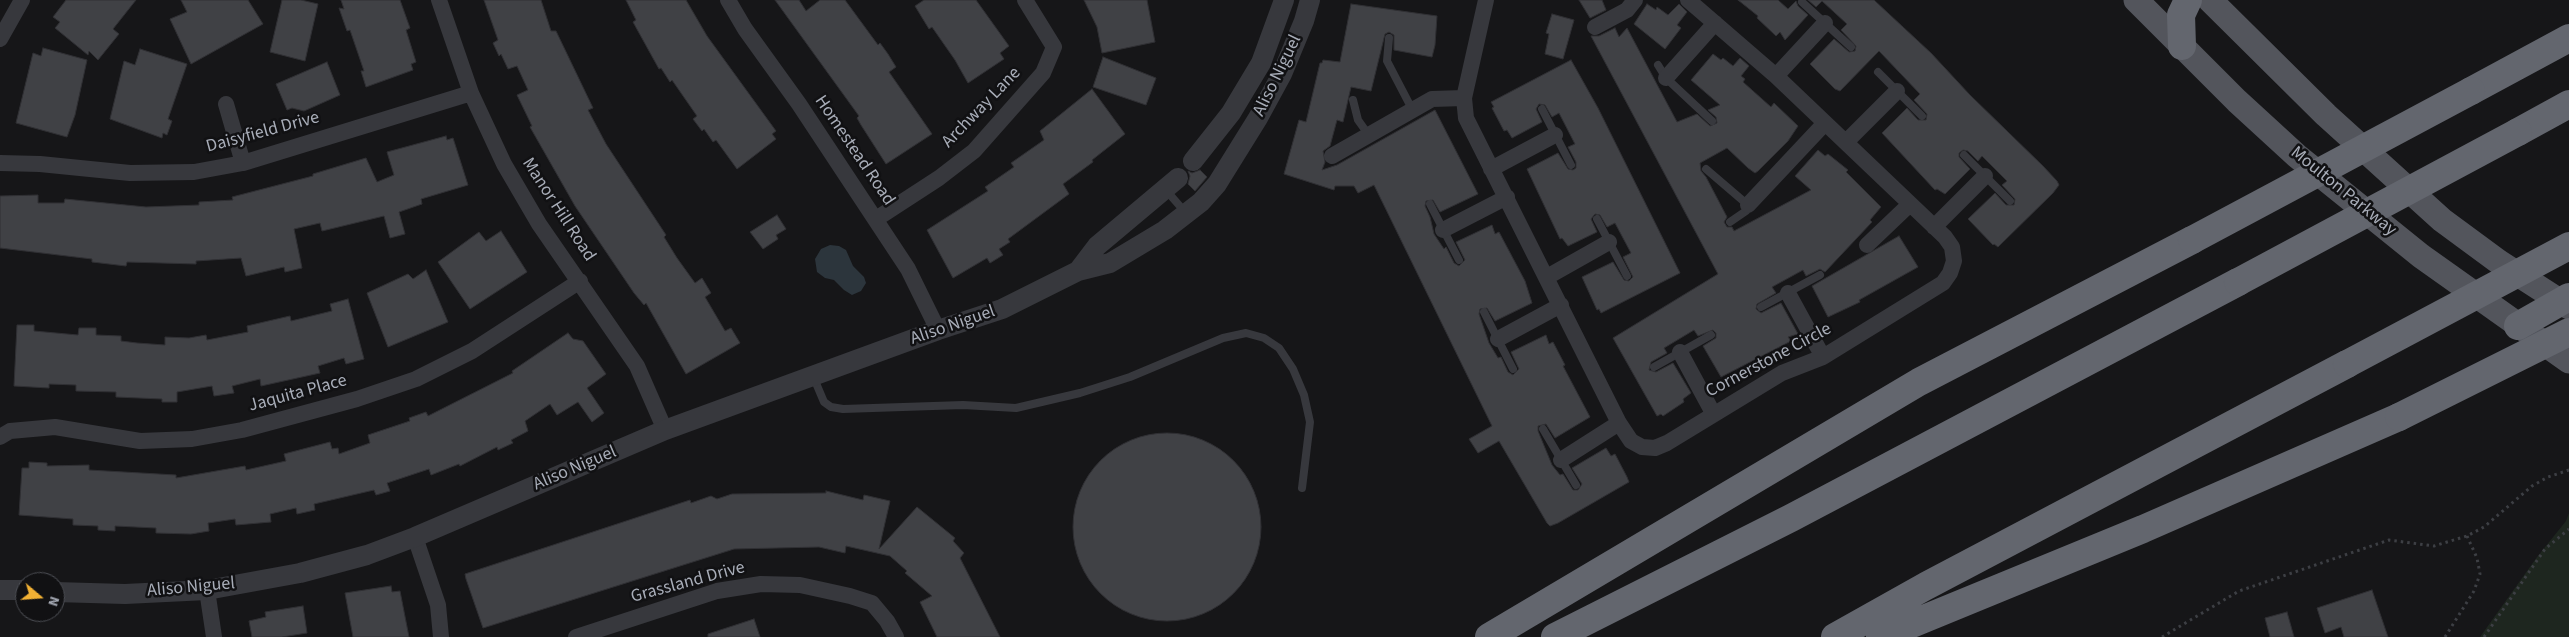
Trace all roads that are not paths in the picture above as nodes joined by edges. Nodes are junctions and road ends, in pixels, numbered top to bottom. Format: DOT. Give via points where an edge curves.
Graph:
graph roads {
  1 [pos="22,0"];
  2 [pos="439,0"];
  3 [pos="728,0"];
  4 [pos="1025,0"];
  5 [pos="1284,0"];
  6 [pos="1310,0"];
  7 [pos="1486,0"];
  8 [pos="1635,0"];
  9 [pos="1688,0"];
  10 [pos="2136,0"];
  11 [pos="2188,0"];
  12 [pos="2210,0"];
  13 [pos="1802,2"];
  14 [pos="1715,23"];
  15 [pos="1825,23"];
  16 [pos="1595,27"];
  17 [pos="1389,38"];
  18 [pos="2569,38"];
  19 [pos="0,39"];
  20 [pos="2182,46"];
  21 [pos="1851,47"];
  22 [pos="1261,63"];
  23 [pos="1662,72"];
  24 [pos="1878,72"];
  25 [pos="1282,74"];
  26 [pos="1776,76"];
  27 [pos="1897,91"];
  28 [pos="472,93"];
  29 [pos="1464,98"];
  30 [pos="1354,100"];
  31 [pos="226,104"];
  32 [pos="2569,104"];
  33 [pos="1412,109"];
  34 [pos="1542,109"];
  35 [pos="1922,116"];
  36 [pos="1712,121"];
  37 [pos="1825,123"];
  38 [pos="1368,134"];
  39 [pos="1555,135"];
  40 [pos="1846,142"];
  41 [pos="1964,155"];
  42 [pos="1332,156"];
  43 [pos="1193,161"];
  44 [pos="0,163"];
  45 [pos="243,163"];
  46 [pos="1571,165"];
  47 [pos="1491,169"];
  48 [pos="1706,169"];
  49 [pos="1985,176"];
  50 [pos="1171,184"];
  51 [pos="1507,197"];
  52 [pos="2010,201"];
  53 [pos="1430,204"];
  54 [pos="1910,204"];
  55 [pos="1748,205"];
  56 [pos="1186,214"];
  57 [pos="876,219"];
  58 [pos="1597,219"];
  59 [pos="1730,222"];
  60 [pos="1934,227"];
  61 [pos="1443,230"];
  62 [pos="1609,242"];
  63 [pos="1868,245"];
  64 [pos="2569,246"];
  65 [pos="1459,260"];
  66 [pos="1078,271"];
  67 [pos="1820,275"];
  68 [pos="1628,276"];
  69 [pos="1547,277"];
  70 [pos="580,281"];
  71 [pos="1788,293"];
  72 [pos="2566,302"];
  73 [pos="1561,306"];
  74 [pos="1761,307"];
  75 [pos="1484,312"];
  76 [pos="2518,326"];
  77 [pos="938,330"];
  78 [pos="2569,332"];
  79 [pos="1711,335"];
  80 [pos="1498,339"];
  81 [pos="1680,352"];
  82 [pos="1823,357"];
  83 [pos="2569,361"];
  84 [pos="1654,367"];
  85 [pos="1513,369"];
  86 [pos="813,376"];
  87 [pos="1714,413"];
  88 [pos="1618,423"];
  89 [pos="1543,429"];
  90 [pos="665,430"];
  91 [pos="0,436"];
  92 [pos="1561,460"];
  93 [pos="1576,485"];
  94 [pos="1302,488"];
  95 [pos="415,537"];
  96 [pos="0,590"];
  97 [pos="15,590"];
  98 [pos="207,590"];
  99 [pos="65,592"];
  100 [pos="214,637"];
  101 [pos="441,637"];
  102 [pos="576,637"];
  103 [pos="896,637"];
  104 [pos="1489,637"];
  105 [pos="1555,637"];
  106 [pos="1835,637"];
  107 [pos="1880,637"];
  1 -- 19 [label="street"];
  2 -- 28 [label="street, Manor Hill Road"];
  3 -- 57 [label="street, Homestead Road"];
  4 -- 57 [label="street, Archway Lane" via="1054,47 1043,73 974,151"];
  5 -- 22 [label="street, Aliso Niguel"];
  6 -- 25 [label="street, Aliso Niguel"];
  7 -- 29 [label="street, Cornerstone Circle"];
  8 -- 16 [label="street" via="1627,10"];
  9 -- 14 [label="street, Cornerstone Circle"];
  10 -- 20 [label="main road, Moulton Parkway"];
  11 -- 20 [label="highway" via="2181,15"];
  12 -- 72 [label="main road" via="2326,114 2442,220 2499,262"];
  13 -- 15 [label="lane"];
  14 -- 23 [label="street"];
  14 -- 26 [label="street, Cornerstone Circle"];
  15 -- 21 [label="lane"];
  15 -- 26 [label="street"];
  17 -- 33 [label="lane" via="1387,61"];
  18 -- 104 [label="highway, bridge" via="1919,382"];
  20 -- 76 [label="main road, Moulton Parkway" via="2297,156 2421,256"];
  22 -- 25 [label="street"];
  22 -- 43 [label="street, Aliso Niguel" via="1231,113"];
  23 -- 36 [label="lane"];
  24 -- 27 [label="lane"];
  25 -- 56 [label="street, Aliso Niguel" via="1217,184"];
  26 -- 37 [label="street, Cornerstone Circle"];
  27 -- 35 [label="lane"];
  27 -- 40 [label="street"];
  28 -- 45 [label="street, Daisyfield Drive"];
  28 -- 70 [label="street, Manor Hill Road" via="504,164 539,224"];
  29 -- 33 [label="street" via="1432,99"];
  29 -- 47 [label="street, Cornerstone Circle" via="1466,118"];
  30 -- 38 [label="lane" via="1358,120"];
  31 -- 45 [label="street"];
  32 -- 105 [label="highway, bridge" via="1791,518"];
  33 -- 38 [label="street"];
  34 -- 39 [label="lane"];
  37 -- 40 [label="street, Cornerstone Circle"];
  37 -- 55 [label="street"];
  38 -- 42 [label="street"];
  39 -- 46 [label="lane"];
  39 -- 47 [label="street"];
  40 -- 54 [label="street, Cornerstone Circle"];
  41 -- 49 [label="lane"];
  44 -- 45 [label="street, Daisyfield Drive" via="130,174 194,172"];
  47 -- 51 [label="street, Cornerstone Circle"];
  48 -- 55 [label="lane"];
  49 -- 52 [label="lane"];
  49 -- 60 [label="street"];
  50 -- 56 [label="lane"];
  50 -- 66 [label="street, Aliso Niguel" via="1097,246"];
  51 -- 61 [label="street"];
  51 -- 69 [label="street, Cornerstone Circle"];
  53 -- 61 [label="lane"];
  54 -- 60 [label="street, Cornerstone Circle"];
  54 -- 63 [label="street"];
  55 -- 59 [label="lane" via="1746,211"];
  56 -- 66 [label="street, Aliso Niguel" via="1151,240 1110,263"];
  57 -- 77 [label="street, Homestead Road" via="908,269"];
  58 -- 62 [label="lane"];
  60 -- 82 [label="street, Cornerstone Circle" via="1952,247 1954,261 1943,283"];
  61 -- 65 [label="lane"];
  62 -- 68 [label="lane"];
  62 -- 69 [label="street"];
  64 -- 106 [label="highway, bridge"];
  66 -- 77 [label="street, Aliso Niguel" via="1002,309"];
  67 -- 71 [label="lane"];
  69 -- 73 [label="street, Cornerstone Circle"];
  70 -- 90 [label="street, Manor Hill Road" via="637,366"];
  70 -- 91 [label="street, Jaquita Place" via="472,351 416,380 347,402 242,430 192,439 140,441 55,427 10,431"];
  71 -- 74 [label="lane"];
  71 -- 82 [label="street"];
  72 -- 76 [label="highway"];
  73 -- 80 [label="street"];
  73 -- 88 [label="street, Cornerstone Circle"];
  75 -- 80 [label="lane"];
  76 -- 83 [label="main road, Moulton Parkway"];
  77 -- 86 [label="street, Aliso Niguel"];
  78 -- 107 [label="highway, bridge" via="2399,417 2143,529"];
  79 -- 81 [label="lane"];
  80 -- 85 [label="lane"];
  81 -- 84 [label="lane"];
  81 -- 87 [label="street"];
  82 -- 87 [label="street, Cornerstone Circle" via="1782,373"];
  86 -- 90 [label="street, Aliso Niguel"];
  86 -- 94 [label="lane" via="824,402 843,409 963,405 1016,408 1080,393 1223,338 1246,333 1264,338 1279,348 1304,395 1310,422"];
  87 -- 88 [label="street, Cornerstone Circle" via="1655,448 1642,447 1631,441"];
  88 -- 92 [label="street"];
  89 -- 92 [label="lane"];
  90 -- 95 [label="street, Aliso Niguel"];
  92 -- 93 [label="lane"];
  95 -- 98 [label="street, Aliso Niguel" via="367,555 300,573"];
  95 -- 101 [label="street" via="438,605"];
  96 -- 97 [label="street"];
  98 -- 99 [label="street, Aliso Niguel" via="125,594"];
  98 -- 100 [label="street"];
  102 -- 103 [label="street, Grassland Drive" via="717,591 761,584 800,585 872,603"];
}
